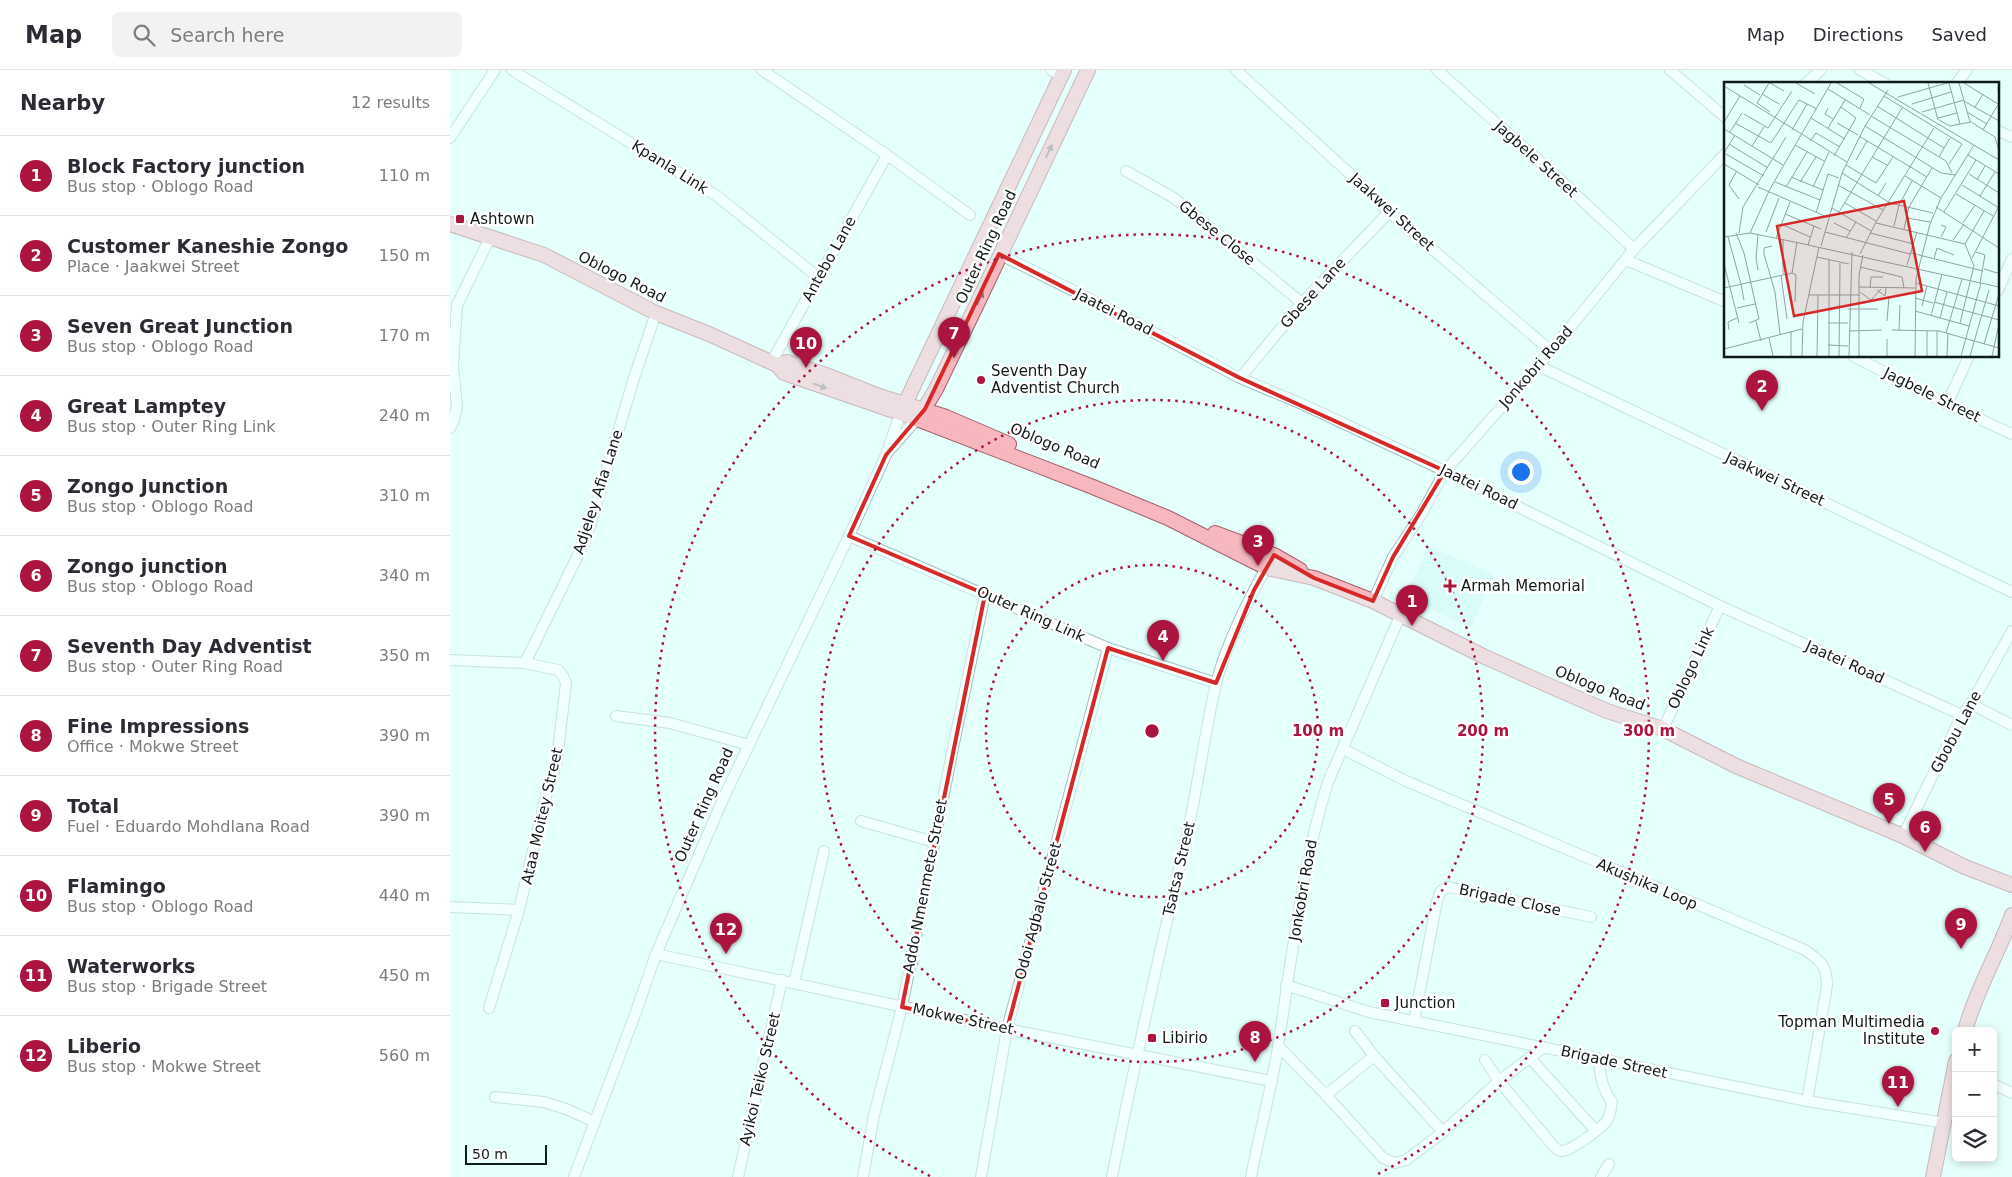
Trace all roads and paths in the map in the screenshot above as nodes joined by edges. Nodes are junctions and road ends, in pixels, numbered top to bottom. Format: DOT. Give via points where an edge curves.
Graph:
graph roads {
  1 [pos="495,70"];
  2 [pos="512,70"];
  3 [pos="762,70"];
  4 [pos="1088,70"];
  5 [pos="1236,70"];
  6 [pos="1437,70"];
  7 [pos="1670,70"];
  8 [pos="1821,70"];
  9 [pos="1860,70"];
  10 [pos="1967,70"];
  11 [pos="1059,72"];
  12 [pos="1807,82"];
  13 [pos="1882,82"];
  14 [pos="1958,82"];
  15 [pos="1724,116"];
  16 [pos="2000,132"];
  17 [pos="2012,137"];
  18 [pos="450,138"];
  19 [pos="887,155"];
  20 [pos="1724,155"];
  21 [pos="1126,171"];
  22 [pos="1389,212"];
  23 [pos="970,215"];
  24 [pos="450,224"];
  25 [pos="491,236"];
  26 [pos="1634,249"];
  27 [pos="999,254"];
  28 [pos="2012,259"];
  29 [pos="1626,260"];
  30 [pos="2009,275"];
  31 [pos="818,277"];
  32 [pos="2000,287"];
  33 [pos="1724,301"];
  34 [pos="1302,303"];
  35 [pos="656,313"];
  36 [pos="1551,351"];
  37 [pos="1857,358"];
  38 [pos="1968,358"];
  39 [pos="774,364"];
  40 [pos="1538,366"];
  41 [pos="1240,378"];
  42 [pos="1947,404"];
  43 [pos="903,408"];
  44 [pos="921,414"];
  45 [pos="450,428"];
  46 [pos="2012,434"];
  47 [pos="886,455"];
  48 [pos="1446,471"];
  49 [pos="849,536"];
  50 [pos="1270,561"];
  51 [pos="2012,592"];
  52 [pos="985,594"];
  53 [pos="1373,601"];
  54 [pos="1720,606"];
  55 [pos="1400,616"];
  56 [pos="2012,631"];
  57 [pos="1108,648"];
  58 [pos="450,660"];
  59 [pos="525,664"];
  60 [pos="1216,683"];
  61 [pos="1971,704"];
  62 [pos="1962,715"];
  63 [pos="616,716"];
  64 [pos="2012,725"];
  65 [pos="1663,729"];
  66 [pos="748,745"];
  67 [pos="1343,749"];
  68 [pos="861,820"];
  69 [pos="1903,836"];
  70 [pos="934,842"];
  71 [pos="824,851"];
  72 [pos="2012,885"];
  73 [pos="450,908"];
  74 [pos="519,910"];
  75 [pos="2012,915"];
  76 [pos="1591,917"];
  77 [pos="656,954"];
  78 [pos="782,980"];
  79 [pos="794,983"];
  80 [pos="1286,985"];
  81 [pos="902,1007"];
  82 [pos="490,1008"];
  83 [pos="1414,1020"];
  84 [pos="1966,1027"];
  85 [pos="1006,1029"];
  86 [pos="1355,1031"];
  87 [pos="1278,1046"];
  88 [pos="1544,1047"];
  89 [pos="1136,1054"];
  90 [pos="1374,1056"];
  91 [pos="1530,1058"];
  92 [pos="1599,1059"];
  93 [pos="1485,1060"];
  94 [pos="1954,1072"];
  95 [pos="1272,1081"];
  96 [pos="1499,1081"];
  97 [pos="1997,1086"];
  98 [pos="2012,1093"];
  99 [pos="1326,1095"];
  100 [pos="495,1097"];
  101 [pos="1807,1101"];
  102 [pos="595,1122"];
  103 [pos="1945,1123"];
  104 [pos="1595,1130"];
  105 [pos="1443,1132"];
  106 [pos="1610,1164"];
  107 [pos="574,1177"];
  108 [pos="738,1177"];
  109 [pos="863,1177"];
  110 [pos="981,1177"];
  111 [pos="1112,1177"];
  112 [pos="1251,1177"];
  113 [pos="1600,1177"];
  114 [pos="1933,1177"];
  1 -- 18 [label="street"];
  2 -- 31 [label="street, Kpanla Link" via="717,196"];
  3 -- 19 [label="street"];
  27 -- 4 [label="main road, Outer Ring Road, one-way"];
  5 -- 22 [label="street, Jaakwei Street"];
  6 -- 26 [label="street, Jagbele Street"];
  7 -- 15 [label="street"];
  8 -- 12 [label="street"];
  9 -- 13 [label="street"];
  10 -- 14 [label="street"];
  11 -- 43 [label="main road, Outer Ring Road"];
  16 -- 17 [label="street"];
  19 -- 23 [label="street"];
  19 -- 31 [label="street, Antebo Lane"];
  20 -- 26 [label="street, Jonkobri Road"];
  21 -- 34 [label="street, Gbese Close" via="1174,198"];
  22 -- 34 [label="street, Gbese Lane"];
  22 -- 36 [label="street, Jaakwei Street"];
  24 -- 25 [label="main road, Oblogo Road"];
  25 -- 35 [label="main road, Oblogo Road" via="544,254"];
  25 -- 45 [label="street" via="457,305 453,360 457,406"];
  26 -- 29 [label="street, Jonkobri Road"];
  27 -- 41 [label="street, Jaatei Road"];
  44 -- 27 [label="main road, Outer Ring Road, one-way"];
  28 -- 30 [label="street"];
  29 -- 33 [label="street"];
  29 -- 36 [label="street, Jonkobri Road"];
  30 -- 32 [label="street"];
  31 -- 39 [label="street, Antebo Lane"];
  34 -- 41 [label="street, Gbese Lane"];
  35 -- 39 [label="main road, Oblogo Road"];
  35 -- 59 [label="street, Adjeley Afia Lane" via="590,526"];
  36 -- 40 [label="street, Jonkobri Road"];
  37 -- 42 [label="street, Jagbele Street"];
  38 -- 42 [label="street"];
  39 -- 43 [label="main road, Oblogo Road" via="784,373"];
  40 -- 48 [label="street, Jonkobri Road"];
  40 -- 51 [label="street, Jaakwei Street"];
  41 -- 48 [label="street, Jaatei Road"];
  42 -- 46 [label="street, Jagbele Street"];
  43 -- 44 [label="main road, Oblogo Road"];
  43 -- 47 [label="street, Outer Ring Road"];
  44 -- 47 [label="street, Outer Ring Road"];
  44 -- 50 [label="main road, Oblogo Road"];
  47 -- 49 [label="street, Outer Ring Road"];
  48 -- 53 [label="street, Jonkobri Road" via="1393,557"];
  48 -- 54 [label="street, Jaatei Road"];
  49 -- 52 [label="street, Outer Ring Link"];
  49 -- 66 [label="street, Outer Ring Road"];
  50 -- 53 [label="main road, Oblogo Road"];
  50 -- 60 [label="street, Tsatsa Street" via="1232,639"];
  52 -- 57 [label="street, Outer Ring Link"];
  52 -- 70 [label="street, Addo Nmenmete Street"];
  53 -- 55 [label="main road, Oblogo Road"];
  54 -- 62 [label="street, Jaatei Road"];
  54 -- 65 [label="street, Oblogo Link"];
  55 -- 65 [label="main road, Oblogo Road" via="1607,711"];
  55 -- 67 [label="street, Jonkobri Road"];
  56 -- 61 [label="street, Gbobu Lane"];
  57 -- 60 [label="street, Outer Ring Link"];
  57 -- 85 [label="street, Odoi Agbalo Street"];
  58 -- 59 [label="street, Ataa Moitey Street"];
  59 -- 74 [label="street, Ataa Moitey Street" via="558,670 566,683 557,760"];
  60 -- 89 [label="street, Tsatsa Street" via="1195,796"];
  61 -- 62 [label="street, Gbobu Lane"];
  61 -- 64 [label="street"];
  62 -- 69 [label="street, Gbobu Lane"];
  63 -- 66 [label="street" via="670,723"];
  65 -- 69 [label="main road, Oblogo Road" via="1736,766"];
  66 -- 77 [label="street, Outer Ring Road"];
  67 -- 80 [label="street, Jonkobri Road" via="1328,782 1310,846"];
  67 -- 101 [label="street, Akushika Loop" via="1406,782 1805,950 1817,958 1827,974 1827,986"];
  68 -- 70 [label="street"];
  69 -- 72 [label="main road, Oblogo Road" via="1965,867"];
  70 -- 81 [label="street, Addo Nmenmete Street"];
  71 -- 79 [label="street"];
  73 -- 74 [label="street"];
  74 -- 82 [label="street, Ataa Moitey Street"];
  75 -- 84 [label="main road"];
  76 -- 83 [label="street, Brigade Close" via="1448,888 1441,891"];
  77 -- 78 [label="street, Mokwe Street"];
  77 -- 102 [label="street, Outer Ring Road"];
  78 -- 79 [label="street, Mokwe Street"];
  78 -- 108 [label="street, Ayikoi Teiko Street"];
  79 -- 81 [label="street, Mokwe Street"];
  80 -- 83 [label="street, Brigade Street" via="1369,1012"];
  80 -- 87 [label="street, Jonkobri Road"];
  81 -- 85 [label="street, Mokwe Street"];
  81 -- 109 [label="street, Addo Nmenmete Street" via="874,1115"];
  83 -- 88 [label="street, Brigade Street"];
  85 -- 89 [label="street, Mokwe Street"];
  85 -- 110 [label="street, Odoi Agbalo Street"];
  86 -- 90 [label="street"];
  87 -- 95 [label="street, Jonkobri Road"];
  87 -- 99 [label="street"];
  88 -- 91 [label="street"];
  88 -- 92 [label="street, Brigade Street"];
  89 -- 95 [label="street, Mokwe Street"];
  89 -- 111 [label="street, Tsatsa Street"];
  90 -- 99 [label="street"];
  90 -- 105 [label="street"];
  91 -- 96 [label="street"];
  91 -- 104 [label="street"];
  92 -- 101 [label="street, Brigade Street"];
  92 -- 104 [label="street" via="1603,1090 1612,1102 1606,1121"];
  93 -- 96 [label="street"];
  94 -- 103 [label="main road"];
  95 -- 112 [label="street, Jonkobri Road"];
  96 -- 104 [label="street" via="1557,1150 1574,1147"];
  96 -- 105 [label="street"];
  97 -- 98 [label="street"];
  99 -- 105 [label="street" via="1383,1158 1395,1163 1406,1160"];
  100 -- 102 [label="street" via="544,1102"];
  101 -- 103 [label="street, Brigade Street"];
  102 -- 107 [label="street, Outer Ring Road"];
  103 -- 114 [label="main road"];
  106 -- 113 [label="street"];
}
